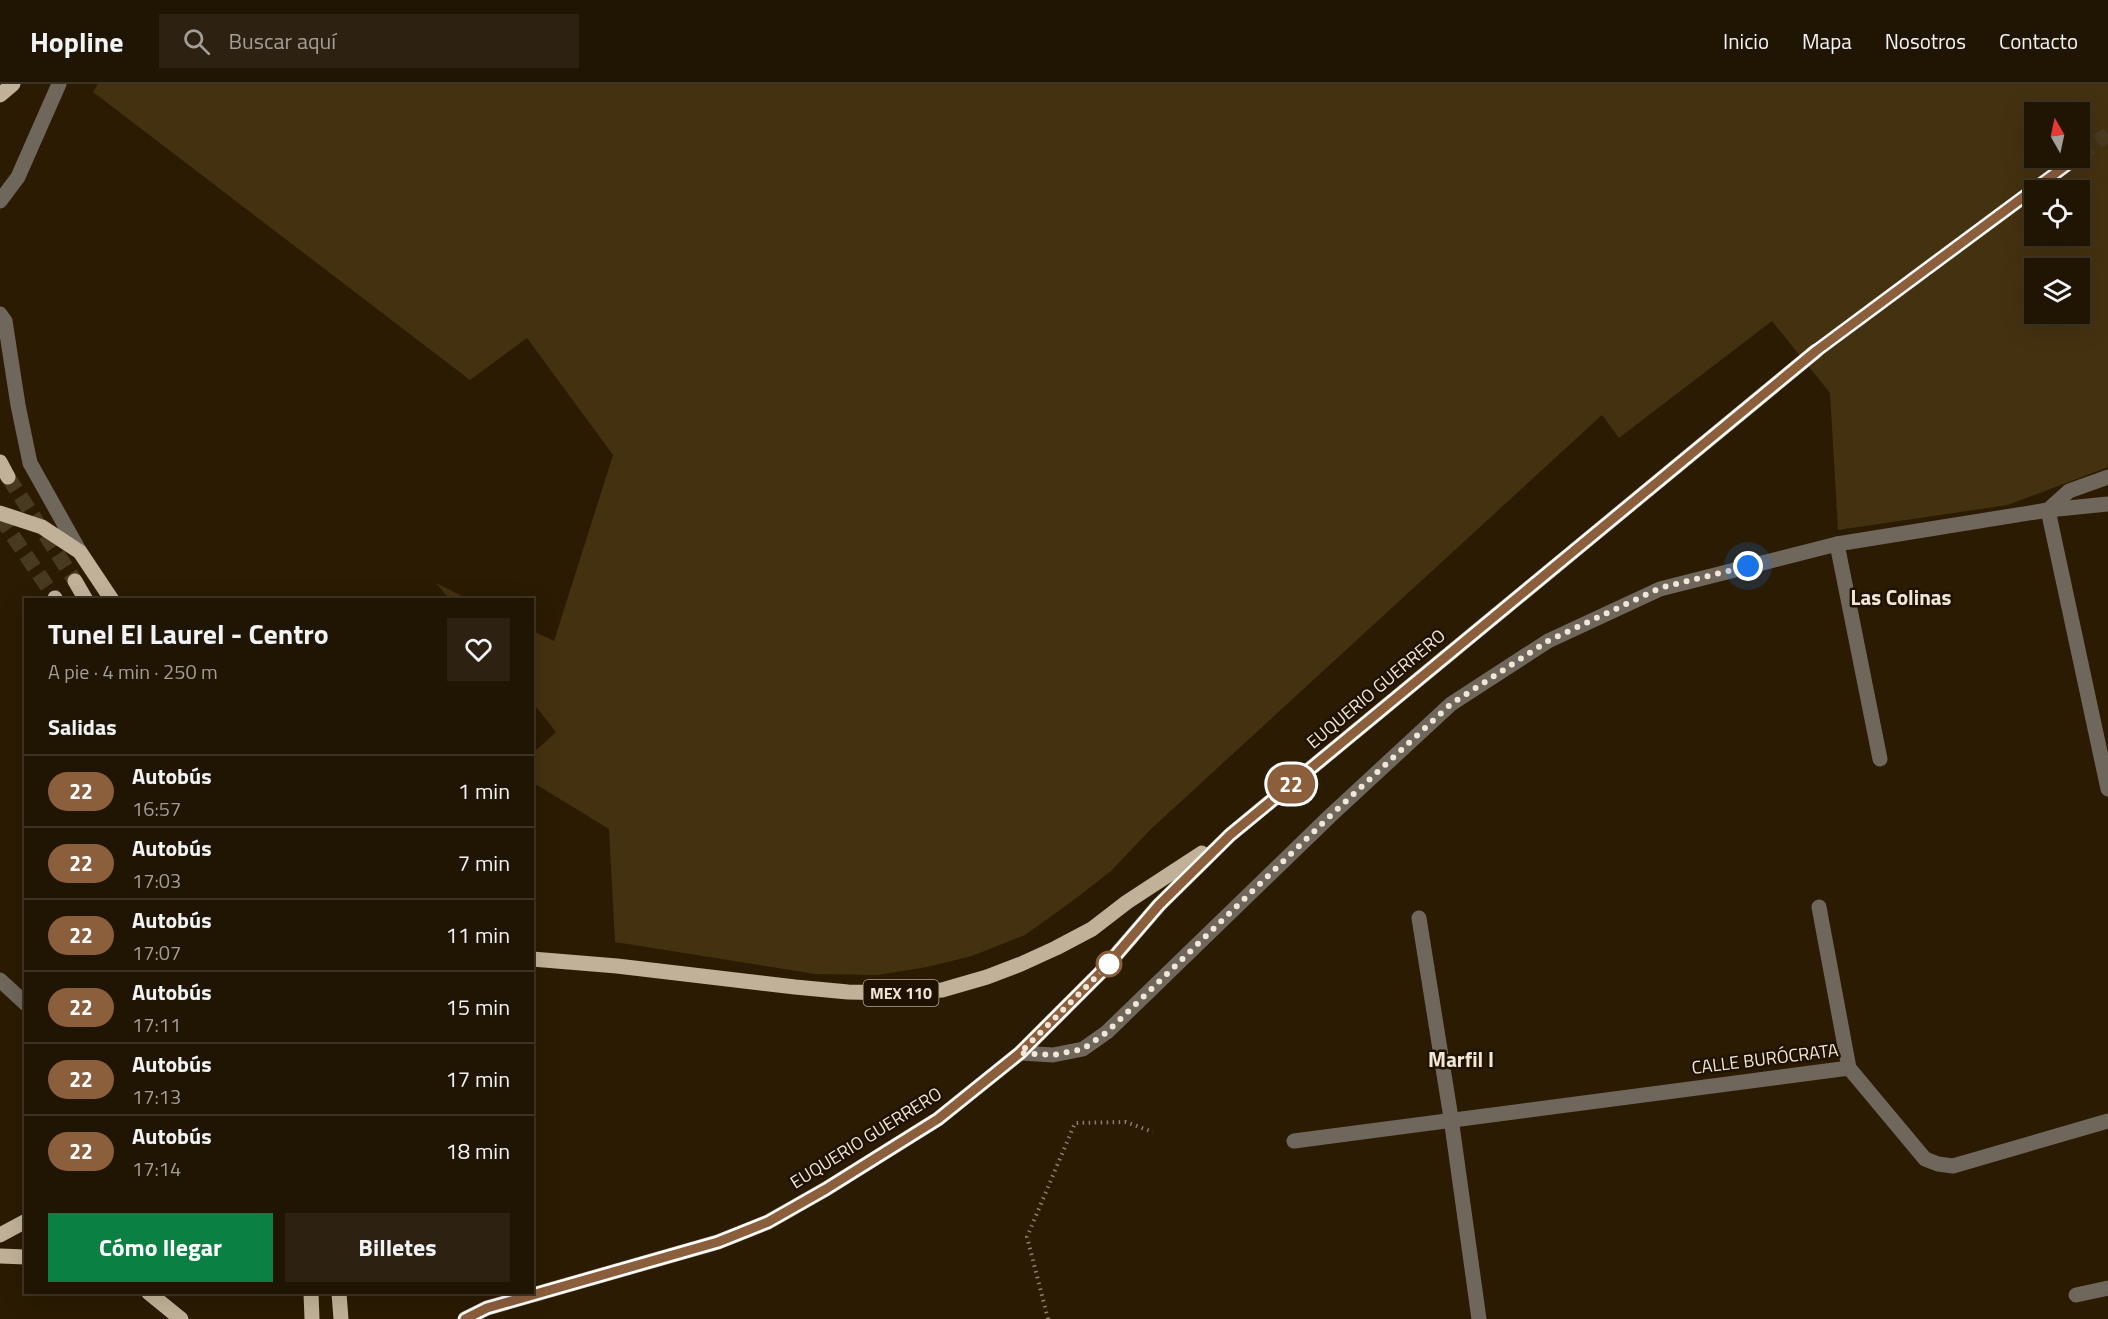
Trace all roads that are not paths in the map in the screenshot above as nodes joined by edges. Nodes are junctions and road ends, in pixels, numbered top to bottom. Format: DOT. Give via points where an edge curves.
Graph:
graph roads {
  1 [pos="13,84"];
  2 [pos="59,84"];
  3 [pos="0,95"];
  4 [pos="0,201"];
  5 [pos="0,314"];
  6 [pos="1816,351"];
  7 [pos="0,462"];
  8 [pos="8,477"];
  9 [pos="2108,477"];
  10 [pos="2108,504"];
  11 [pos="2048,510"];
  12 [pos="0,513"];
  13 [pos="1837,544"];
  14 [pos="80,552"];
  15 [pos="75,581"];
  16 [pos="85,598"];
  17 [pos="111,598"];
  18 [pos="1880,759"];
  19 [pos="2108,789"];
  20 [pos="1230,835"];
  21 [pos="1819,907"];
  22 [pos="1419,918"];
  23 [pos="534,959"];
  24 [pos="0,980"];
  25 [pos="24,1002"];
  26 [pos="1020,1053"];
  27 [pos="1849,1068"];
  28 [pos="1451,1118"];
  29 [pos="2108,1121"];
  30 [pos="1294,1141"];
  31 [pos="24,1222"];
  32 [pos="0,1235"];
  33 [pos="0,1256"];
  34 [pos="24,1257"];
  35 [pos="2108,1288"];
  36 [pos="150,1294"];
  37 [pos="311,1294"];
  38 [pos="339,1294"];
  39 [pos="2076,1295"];
  40 [pos="182,1319"];
  41 [pos="312,1319"];
  42 [pos="341,1319"];
  43 [pos="465,1319"];
  44 [pos="1479,1319"];
  1 -- 3 [label="main road"];
  2 -- 4 [label="street" via="18,177"];
  5 -- 14 [label="street" via="5,321 30,463"];
  6 -- 20 [label="main road, EUQUERIO GUERRERO / MEX 110"];
  7 -- 8 [label="main road"];
  9 -- 11 [label="street" via="2069,491"];
  10 -- 11 [label="street"];
  11 -- 13 [label="street"];
  11 -- 19 [label="street"];
  12 -- 14 [label="main road" via="42,526"];
  13 -- 18 [label="street"];
  13 -- 26 [label="street" via="1660,588 1548,641 1451,704 1107,1032 1083,1049 1053,1055"];
  14 -- 17 [label="main road"];
  15 -- 16 [label="main road"];
  20 -- 23 [label="main road, MEX 110" via="1092,929 1021,964 942,990 848,992"];
  20 -- 26 [label="main road, EUQUERIO GUERRERO / MEX 110"];
  21 -- 27 [label="street"];
  22 -- 28 [label="street"];
  24 -- 25 [label="street"];
  26 -- 43 [label="main road, EUQUERIO GUERRERO / MEX 110" via="938,1119 768,1222 718,1242 487,1308"];
  27 -- 28 [label="street, CALLE BURÓCRATA"];
  27 -- 29 [label="street, CALLE BURÓCRATA" via="1925,1159 1938,1164 1953,1166"];
  28 -- 30 [label="street, CALLE BURÓCRATA"];
  28 -- 44 [label="street"];
  31 -- 32 [label="main road"];
  33 -- 34 [label="main road"];
  35 -- 39 [label="street"];
  36 -- 40 [label="main road"];
  37 -- 41 [label="main road"];
  38 -- 42 [label="main road"];
}
